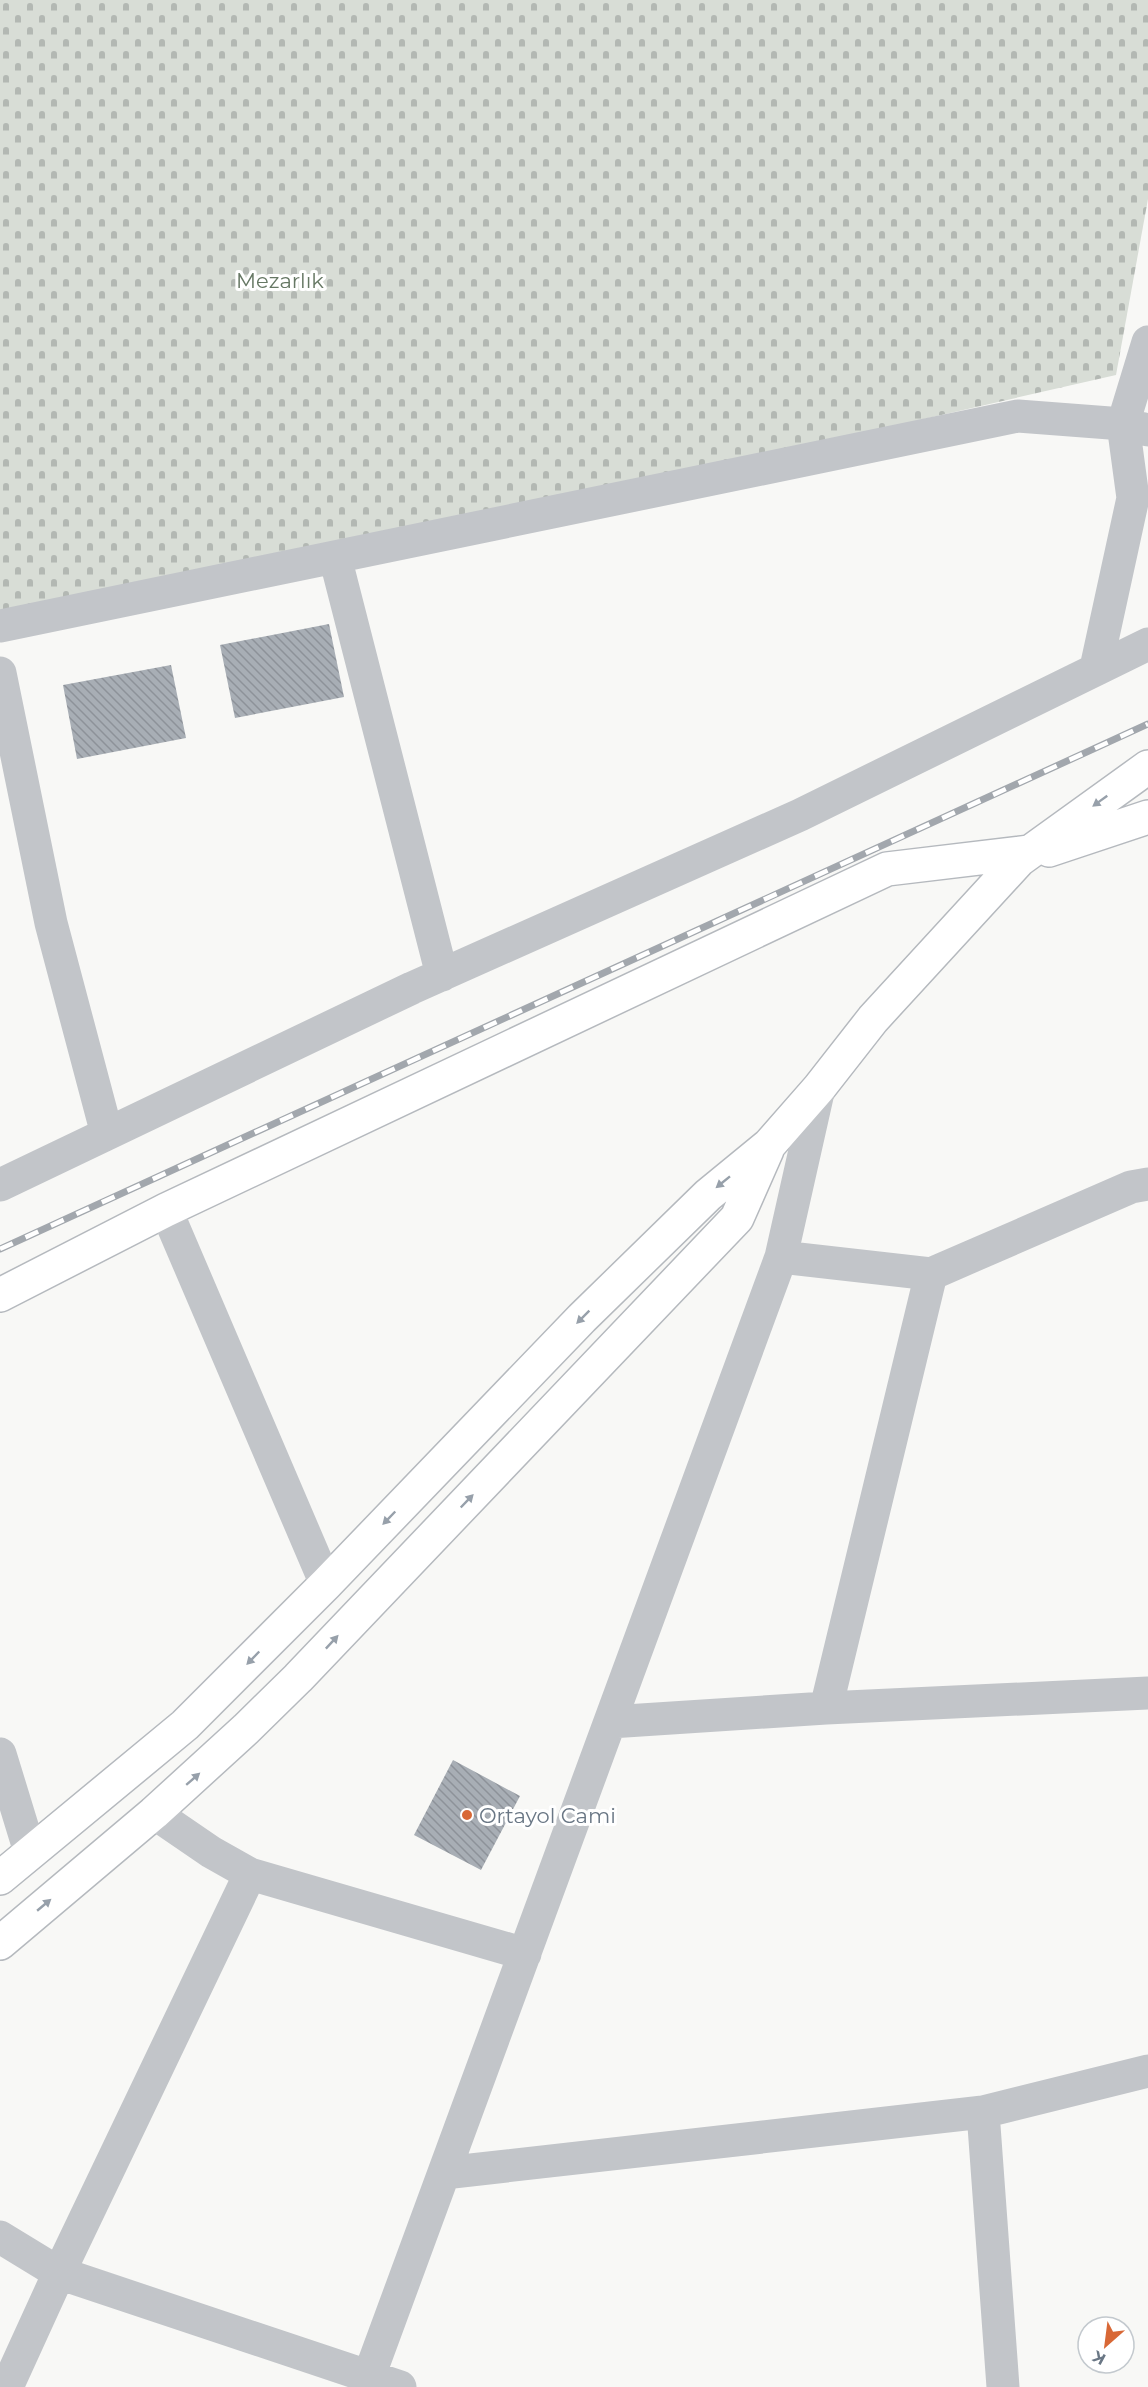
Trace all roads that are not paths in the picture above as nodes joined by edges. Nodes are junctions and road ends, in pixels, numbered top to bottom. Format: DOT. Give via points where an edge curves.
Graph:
graph roads {
  1 [pos="1148,342"];
  2 [pos="1135,427"];
  3 [pos="336,557"];
  4 [pos="0,626"];
  5 [pos="1148,644"];
  6 [pos="1096,668"];
  7 [pos="0,673"];
  8 [pos="1148,767"];
  9 [pos="1148,817"];
  10 [pos="1024,856"];
  11 [pos="442,975"];
  12 [pos="819,1088"];
  13 [pos="106,1134"];
  14 [pos="768,1145"];
  15 [pos="1148,1184"];
  16 [pos="0,1185"];
  17 [pos="166,1210"];
  18 [pos="781,1257"];
  19 [pos="931,1274"];
  20 [pos="0,1295"];
  21 [pos="326,1584"];
  22 [pos="1148,1693"];
  23 [pos="826,1708"];
  24 [pos="610,1722"];
  25 [pos="0,1755"];
  26 [pos="154,1813"];
  27 [pos="30,1852"];
  28 [pos="250,1874"];
  29 [pos="0,1878"];
  30 [pos="0,1943"];
  31 [pos="525,1954"];
  32 [pos="1148,2072"];
  33 [pos="983,2112"];
  34 [pos="444,2173"];
  35 [pos="0,2237"];
  36 [pos="59,2272"];
  37 [pos="367,2382"];
  38 [pos="7,2387"];
  39 [pos="400,2387"];
  40 [pos="1003,2387"];
  1 -- 2 [label="street"];
  2 -- 3 [label="street" via="1018,416"];
  2 -- 6 [label="street" via="1133,498"];
  3 -- 4 [label="street"];
  3 -- 11 [label="street"];
  5 -- 6 [label="street"];
  6 -- 11 [label="street" via="800,815"];
  7 -- 13 [label="street" via="51,923"];
  8 -- 10 [label="main road, one-way"];
  9 -- 10 [label="main road"];
  10 -- 12 [label="main road" via="873,1018"];
  10 -- 17 [label="main road" via="887,869"];
  11 -- 13 [label="street"];
  12 -- 14 [label="main road"];
  12 -- 18 [label="street"];
  13 -- 16 [label="street"];
  14 -- 21 [label="main road, one-way" via="708,1195 582,1318"];
  26 -- 14 [label="main road, one-way" via="298,1678 737,1218"];
  15 -- 19 [label="street" via="1131,1187"];
  17 -- 20 [label="main road"];
  17 -- 21 [label="street"];
  18 -- 19 [label="street"];
  18 -- 24 [label="street"];
  19 -- 23 [label="street"];
  21 -- 27 [label="main road, one-way" via="184,1725"];
  22 -- 23 [label="street"];
  23 -- 24 [label="street"];
  24 -- 31 [label="street"];
  25 -- 27 [label="street"];
  26 -- 28 [label="street"];
  30 -- 26 [label="main road, one-way"];
  27 -- 29 [label="main road"];
  28 -- 31 [label="street"];
  28 -- 36 [label="street"];
  31 -- 34 [label="street"];
  32 -- 33 [label="street"];
  33 -- 34 [label="street"];
  33 -- 40 [label="street"];
  34 -- 37 [label="street"];
  35 -- 36 [label="street"];
  36 -- 37 [label="street"];
  36 -- 38 [label="street"];
  37 -- 39 [label="street"];
}
